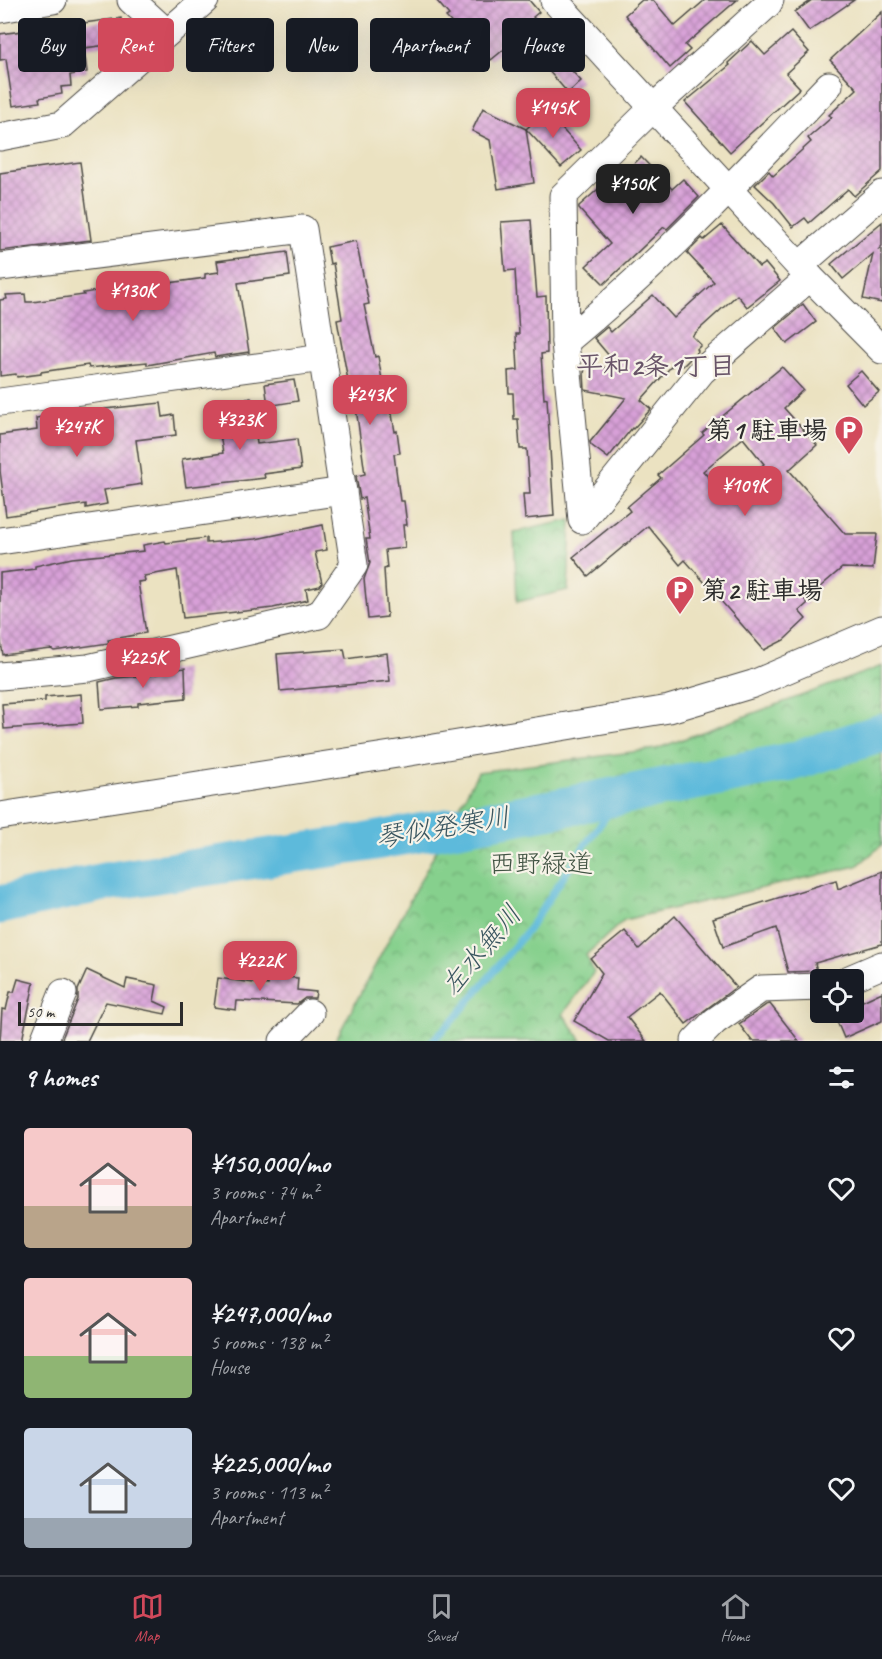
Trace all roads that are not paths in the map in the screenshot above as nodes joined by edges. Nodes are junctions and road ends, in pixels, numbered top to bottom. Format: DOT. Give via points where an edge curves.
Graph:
graph roads {
  1 [pos="52,0"];
  2 [pos="131,0"];
  3 [pos="205,0"];
  4 [pos="554,0"];
  5 [pos="770,0"];
  6 [pos="0,9"];
  7 [pos="151,18"];
  8 [pos="174,27"];
  9 [pos="122,72"];
  10 [pos="829,85"];
  11 [pos="653,108"];
  12 [pos="0,137"];
  13 [pos="729,189"];
  14 [pos="882,195"];
  15 [pos="0,267"];
  16 [pos="805,271"];
  17 [pos="565,342"];
  18 [pos="882,350"];
  19 [pos="323,358"];
  20 [pos="0,402"];
  21 [pos="343,490"];
  22 [pos="0,541"];
  23 [pos="882,629"];
  24 [pos="0,676"];
  25 [pos="0,816"];
  26 [pos="882,965"];
  27 [pos="864,973"];
  28 [pos="810,987"];
  29 [pos="63,993"];
  30 [pos="310,1013"];
  31 [pos="44,1041"];
  32 [pos="283,1041"];
  33 [pos="695,1041"];
  1 -- 6 [label="street"];
  2 -- 7 [label="street"];
  3 -- 8 [label="street"];
  4 -- 11 [label="street"];
  5 -- 11 [label="street"];
  9 -- 12 [label="street" via="62,125"];
  10 -- 13 [label="street"];
  11 -- 13 [label="street"];
  11 -- 17 [label="street" via="563,196"];
  13 -- 16 [label="street"];
  13 -- 17 [label="street"];
  14 -- 16 [label="street"];
  15 -- 19 [label="street" via="303,229"];
  16 -- 17 [label="street" via="702,371 582,520"];
  16 -- 18 [label="street"];
  19 -- 20 [label="street"];
  19 -- 21 [label="street"];
  21 -- 22 [label="street"];
  21 -- 24 [label="street" via="354,565 319,615 88,668"];
  23 -- 25 [label="street" via="753,684 669,709"];
  26 -- 27 [label="street"];
  28 -- 33 [label="street" via="761,989 715,1021"];
  29 -- 31 [label="street"];
  30 -- 32 [label="street"];
}
